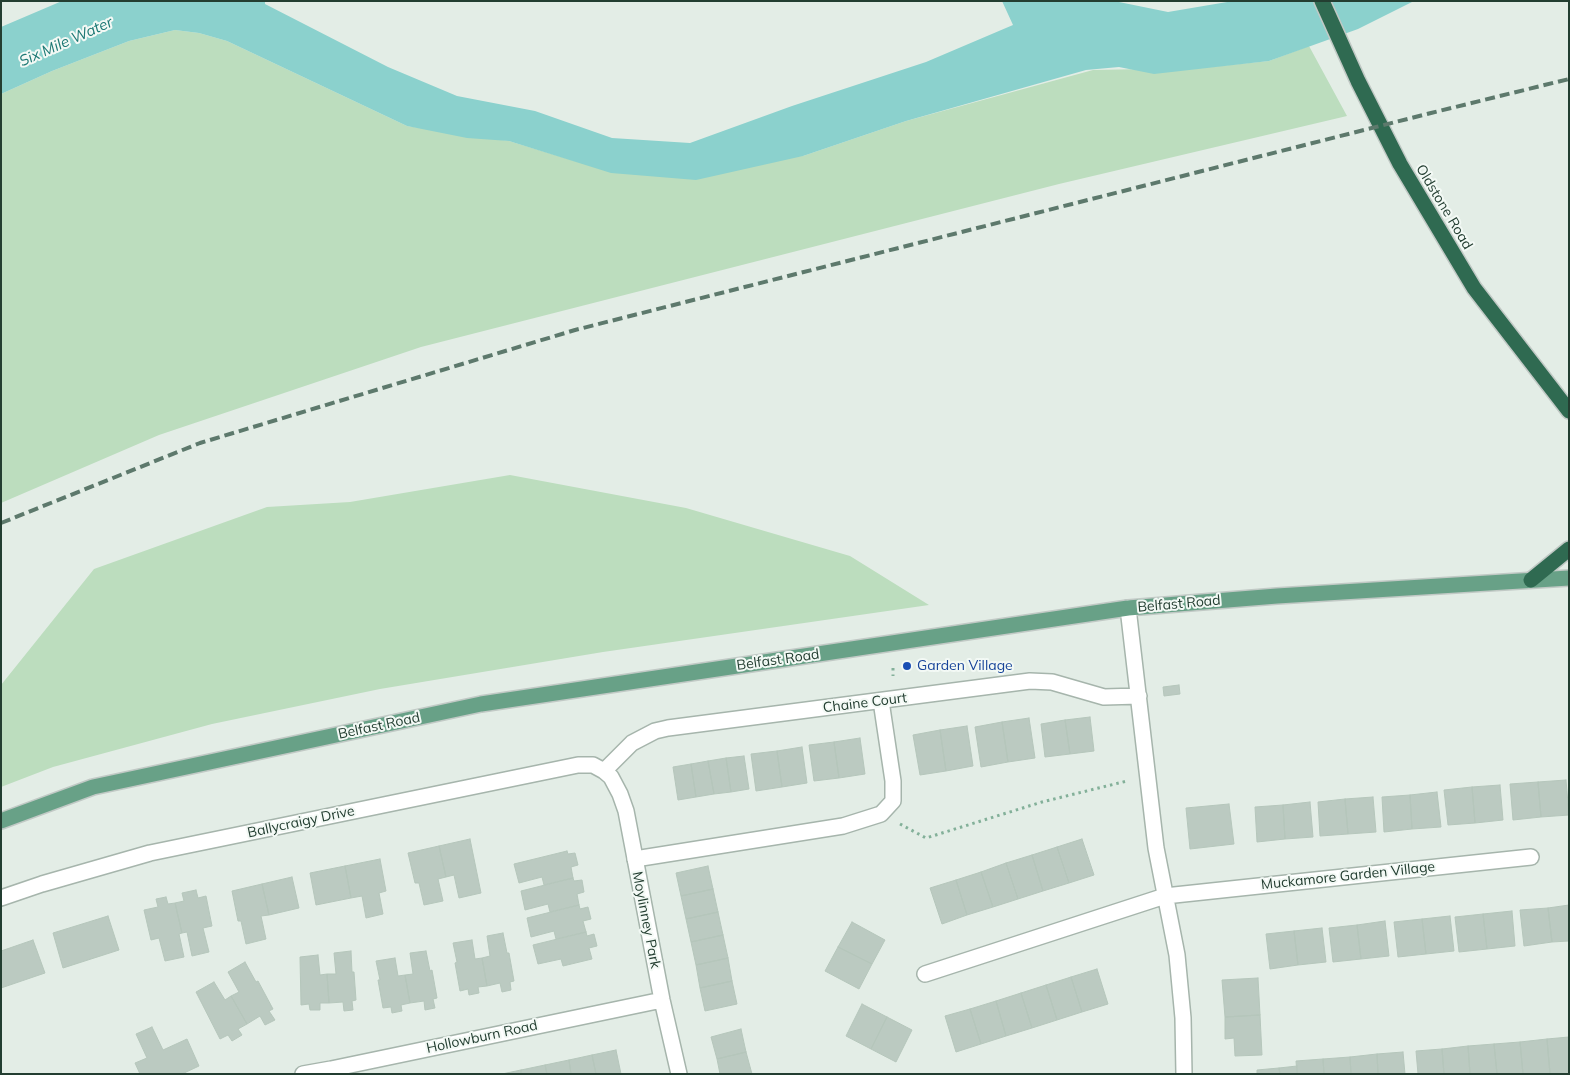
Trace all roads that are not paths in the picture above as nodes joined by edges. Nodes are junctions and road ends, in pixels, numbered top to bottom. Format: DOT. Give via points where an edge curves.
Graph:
graph roads {
  1 [pos="1322,1"];
  2 [pos="1569,411"];
  3 [pos="1569,549"];
  4 [pos="1569,578"];
  5 [pos="1531,580"];
  6 [pos="1128,608"];
  7 [pos="1139,696"];
  8 [pos="881,701"];
  9 [pos="604,770"];
  10 [pos="1,821"];
  11 [pos="1531,857"];
  12 [pos="635,860"];
  13 [pos="1165,896"];
  14 [pos="1,898"];
  15 [pos="925,974"];
  16 [pos="662,1000"];
  17 [pos="332,1072"];
  18 [pos="303,1074"];
  19 [pos="679,1074"];
  20 [pos="1184,1074"];
  1 -- 2 [label="highway, Oldstone Road" via="1400,164 1474,288"];
  3 -- 5 [label="highway"];
  4 -- 5 [label="main road, Belfast Road"];
  5 -- 6 [label="main road, Belfast Road"];
  6 -- 7 [label="street"];
  6 -- 10 [label="main road, Belfast Road" via="481,704 93,787"];
  7 -- 8 [label="street, Chaine Court" via="1104,697 1042,681"];
  7 -- 13 [label="street" via="1156,848"];
  8 -- 9 [label="street, Chaine Court" via="655,731 632,743"];
  8 -- 12 [label="street" via="893,781 893,801 881,814 843,826"];
  9 -- 12 [label="street, Moylinney Park" via="623,800"];
  9 -- 14 [label="street, Ballycraigy Drive" via="593,765 578,765 150,853"];
  11 -- 13 [label="street, Muckamore Garden Village"];
  12 -- 16 [label="street, Moylinney Park"];
  13 -- 15 [label="street, Muckamore Garden Village"];
  13 -- 20 [label="street" via="1177,955"];
  16 -- 17 [label="street, Hollowburn Road"];
  16 -- 19 [label="street, Moylinney Park"];
  17 -- 18 [label="street, Hollowburn Road"];
}
